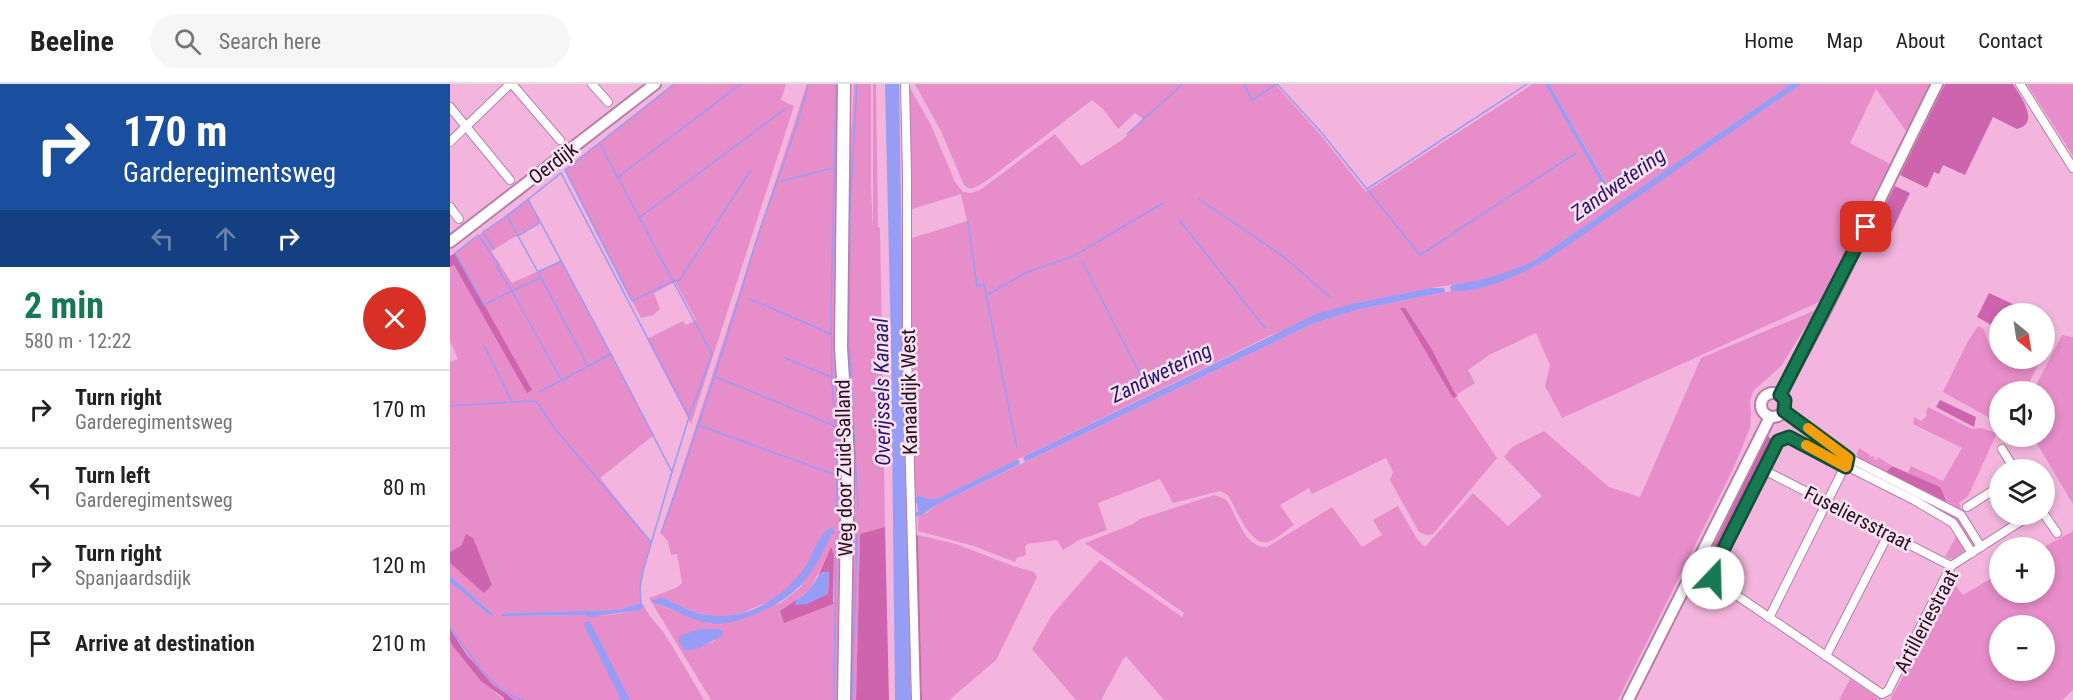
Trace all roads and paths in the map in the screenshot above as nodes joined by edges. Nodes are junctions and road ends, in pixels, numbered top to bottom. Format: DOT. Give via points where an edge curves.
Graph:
graph roads {
  1 [pos="511,84"];
  2 [pos="592,84"];
  3 [pos="655,84"];
  4 [pos="844,84"];
  5 [pos="851,84"];
  6 [pos="905,84"];
  7 [pos="1937,84"];
  8 [pos="2020,84"];
  9 [pos="608,102"];
  10 [pos="450,107"];
  11 [pos="467,128"];
  12 [pos="560,140"];
  13 [pos="450,142"];
  14 [pos="2073,168"];
  15 [pos="510,180"];
  16 [pos="450,207"];
  17 [pos="459,219"];
  18 [pos="841,236"];
  19 [pos="450,242"];
  20 [pos="1780,395"];
  21 [pos="1784,411"];
  22 [pos="1770,417"];
  23 [pos="2002,449"];
  24 [pos="1848,458"];
  25 [pos="2008,459"];
  26 [pos="1846,467"];
  27 [pos="1764,470"];
  28 [pos="1989,493"];
  29 [pos="1827,502"];
  30 [pos="1967,507"];
  31 [pos="2015,525"];
  32 [pos="2052,525"];
  33 [pos="1889,533"];
  34 [pos="2057,533"];
  35 [pos="1981,547"];
  36 [pos="1972,553"];
  37 [pos="1951,566"];
  38 [pos="1769,618"];
  39 [pos="1826,656"];
  40 [pos="844,700"];
  41 [pos="916,700"];
  42 [pos="1628,700"];
  1 -- 11 [label="street"];
  1 -- 12 [label="street"];
  2 -- 9 [label="street"];
  3 -- 19 [label="street, Oerdijk"];
  4 -- 18 [label="main road, Weg door Zuid-Salland"];
  5 -- 18 [label="main road, Weg door Zuid-Salland" via="849,161"];
  6 -- 41 [label="street, Kanaaldijk West" via="910,547"];
  7 -- 20 [label="street"];
  8 -- 14 [label="street"];
  10 -- 11 [label="street"];
  11 -- 13 [label="street"];
  11 -- 15 [label="street"];
  16 -- 17 [label="street"];
  18 -- 40 [label="main road, Weg door Zuid-Salland" via="841,348 848,457"];
  20 -- 21 [label="street" via="1785,400"];
  20 -- 22 [label="street" via="1771,393 1763,398 1762,411"];
  21 -- 22 [label="street"];
  21 -- 24 [label="street"];
  22 -- 42 [label="street"];
  23 -- 25 [label="street"];
  24 -- 26 [label="street"];
  24 -- 35 [label="street" via="1961,515"];
  26 -- 27 [label="street" via="1789,437 1778,441"];
  26 -- 29 [label="street"];
  26 -- 36 [label="street" via="1953,523"];
  27 -- 29 [label="street, Fuseliersstraat"];
  27 -- 38 [label="street" via="1711,574"];
  28 -- 30 [label="street"];
  29 -- 33 [label="street, Fuseliersstraat"];
  29 -- 38 [label="street"];
  31 -- 35 [label="street, Artilleriestraat"];
  32 -- 34 [label="street"];
  33 -- 37 [label="street, Fuseliersstraat"];
  33 -- 39 [label="street"];
  35 -- 36 [label="street, Artilleriestraat"];
  36 -- 37 [label="street, Artilleriestraat"];
  37 -- 39 [label="street, Artilleriestraat" via="1885,693 1876,692"];
  38 -- 39 [label="street"];
}
